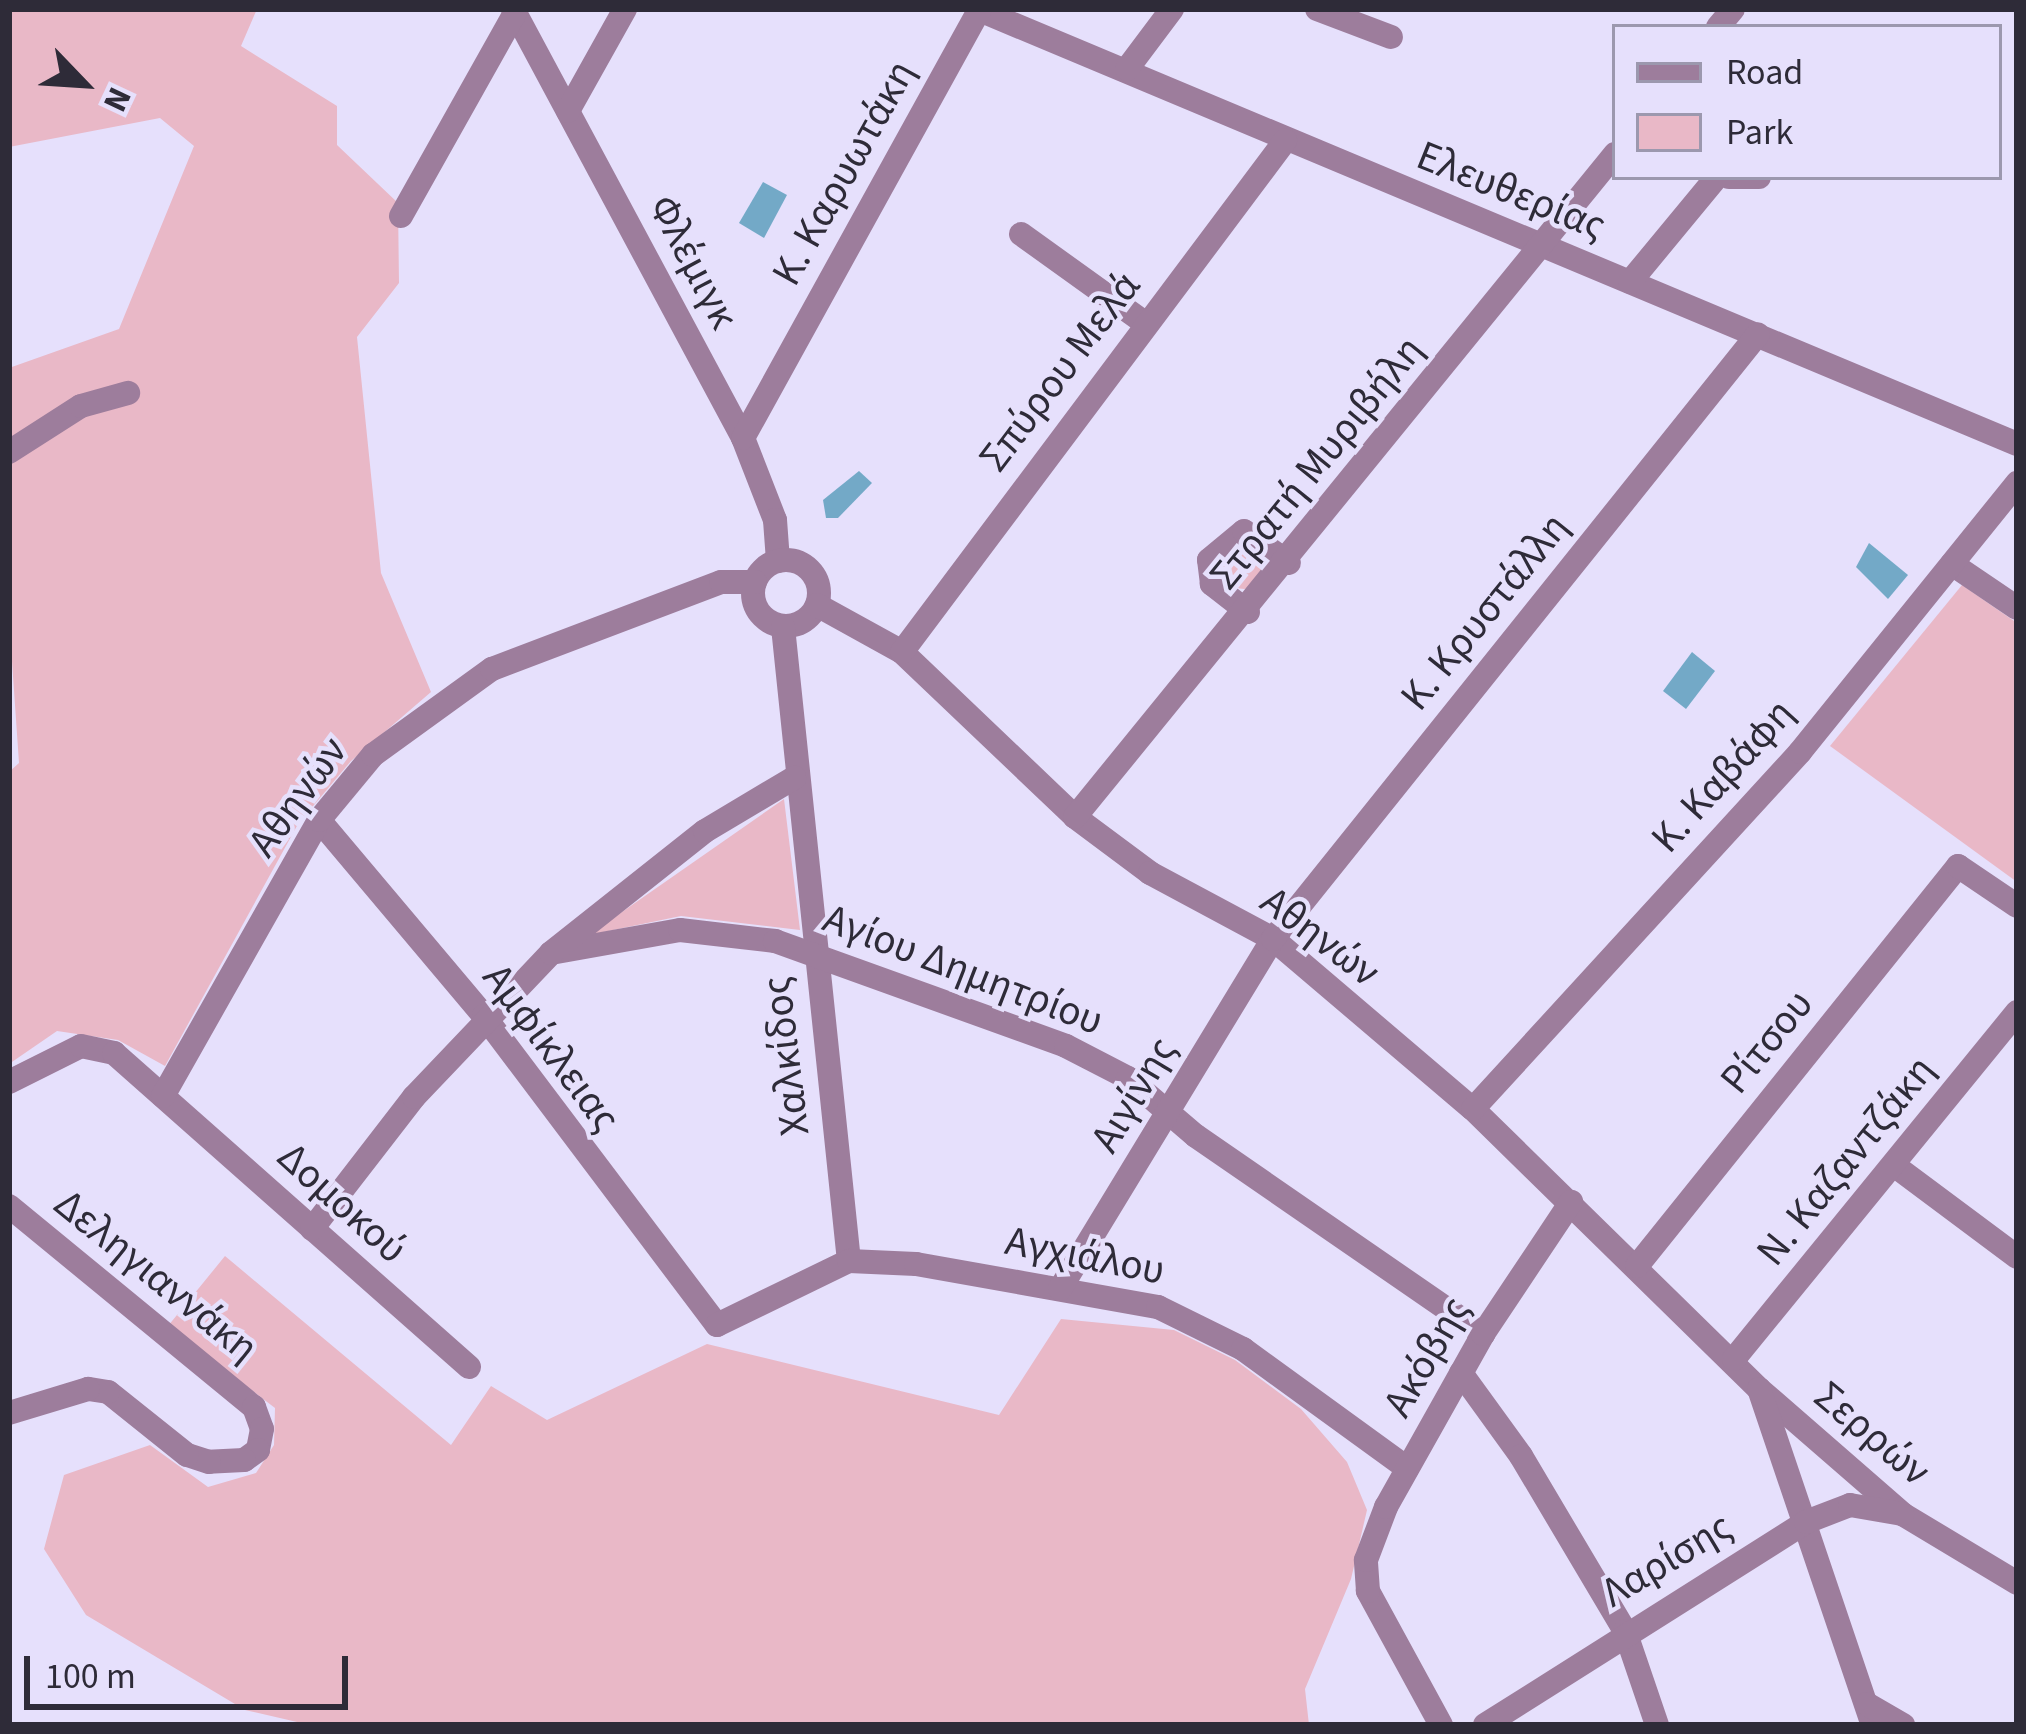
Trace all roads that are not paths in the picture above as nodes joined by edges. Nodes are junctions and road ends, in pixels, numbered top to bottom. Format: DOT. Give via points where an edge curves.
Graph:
graph roads {
  1 [pos="625,9"];
  2 [pos="979,9"];
  3 [pos="1172,9"];
  4 [pos="1317,9"];
  5 [pos="514,11"];
  6 [pos="1391,37"];
  7 [pos="1127,68"];
  8 [pos="568,111"];
  9 [pos="1285,141"];
  10 [pos="1612,158"];
  11 [pos="1715,180"];
  12 [pos="401,216"];
  13 [pos="1022,234"];
  14 [pos="1541,244"];
  15 [pos="1630,282"];
  16 [pos="1144,323"];
  17 [pos="1758,334"];
  18 [pos="128,393"];
  19 [pos="743,438"];
  20 [pos="2017,444"];
  21 [pos="9,452"];
  22 [pos="2017,483"];
  23 [pos="778,561"];
  24 [pos="1289,563"];
  25 [pos="1952,564"];
  26 [pos="754,582"];
  27 [pos="817,605"];
  28 [pos="2017,608"];
  29 [pos="1248,612"];
  30 [pos="783,627"];
  31 [pos="902,652"];
  32 [pos="794,778"];
  33 [pos="1075,817"];
  34 [pos="319,820"];
  35 [pos="2017,907"];
  36 [pos="1273,939"];
  37 [pos="551,953"];
  38 [pos="814,954"];
  39 [pos="2017,1012"];
  40 [pos="484,1016"];
  41 [pos="9,1082"];
  42 [pos="163,1096"];
  43 [pos="1472,1109"];
  44 [pos="1171,1112"];
  45 [pos="1894,1166"];
  46 [pos="1571,1202"];
  47 [pos="9,1206"];
  48 [pos="312,1229"];
  49 [pos="2017,1257"];
  50 [pos="849,1261"];
  51 [pos="1637,1266"];
  52 [pos="1060,1289"];
  53 [pos="1696,1322"];
  54 [pos="716,1325"];
  55 [pos="1483,1334"];
  56 [pos="1733,1359"];
  57 [pos="470,1367"];
  58 [pos="1461,1372"];
  59 [pos="1759,1389"];
  60 [pos="9,1413"];
  61 [pos="1407,1468"];
  62 [pos="1904,1514"];
  63 [pos="1805,1522"];
  64 [pos="2017,1583"];
  65 [pos="1625,1630"];
  66 [pos="1870,1715"];
  67 [pos="1441,1725"];
  68 [pos="1486,1725"];
  69 [pos="1657,1725"];
  70 [pos="1903,1725"];
  1 -- 8 [label="street"];
  2 -- 7 [label="street, Ελευθερίας"];
  2 -- 19 [label="street, Κ. Καρυωτάκη"];
  3 -- 7 [label="street"];
  4 -- 6 [label="street"];
  5 -- 8 [label="street, Φλέμιγκ"];
  5 -- 12 [label="street"];
  7 -- 9 [label="street, Ελευθερίας"];
  8 -- 19 [label="street, Φλέμιγκ"];
  9 -- 14 [label="street, Ελευθερίας"];
  9 -- 16 [label="street, Σπύρου Μελά"];
  10 -- 14 [label="street, Στρατή Μυριβήλη"];
  11 -- 15 [label="street"];
  13 -- 16 [label="street"];
  14 -- 15 [label="street, Ελευθερίας"];
  14 -- 24 [label="street, Στρατή Μυριβήλη"];
  15 -- 17 [label="street, Ελευθερίας"];
  16 -- 31 [label="street, Σπύρου Μελά"];
  17 -- 20 [label="street, Ελευθερίας"];
  17 -- 36 [label="street, Κ. Κρυστάλλη"];
  18 -- 21 [label="street" via="81,406"];
  19 -- 23 [label="street, Φλέμιγκ" via="775,520"];
  22 -- 25 [label="street, Κ. Καβάφη"];
  23 -- 26 [label="street"];
  23 -- 27 [label="street" via="811,571"];
  24 -- 29 [label="street, Στρατή Μυριβήλη"];
  24 -- 29 [label="street" via="1244,531 1209,560 1212,584"];
  25 -- 28 [label="street"];
  25 -- 43 [label="street, Κ. Καβάφη" via="1799,752"];
  26 -- 30 [label="street" via="755,606"];
  26 -- 34 [label="street, Αθηνών" via="721,582 492,669 373,754"];
  27 -- 30 [label="street" via="804,622"];
  27 -- 31 [label="street, Αθηνών"];
  29 -- 33 [label="street, Στρατή Μυριβήλη"];
  30 -- 32 [label="street, Χαλκίδος"];
  31 -- 33 [label="street, Αθηνών"];
  32 -- 37 [label="street" via="704,831"];
  32 -- 38 [label="street, Χαλκίδος"];
  33 -- 36 [label="street, Αθηνών" via="1150,873"];
  34 -- 40 [label="street, Αμφίκλειας"];
  34 -- 42 [label="street, Αθηνών"];
  35 -- 51 [label="street, Ρίτσου" via="1958,866"];
  36 -- 43 [label="street, Αθηνών"];
  36 -- 44 [label="street, Αιγίνης"];
  37 -- 38 [label="street, Αγίου Δημητρίου" via="680,930 775,940"];
  37 -- 40 [label="street"];
  38 -- 44 [label="street, Αγίου Δημητρίου" via="1066,1046"];
  38 -- 50 [label="street, Χαλκίδος"];
  39 -- 45 [label="street, Ν. Καζαντζάκη"];
  40 -- 48 [label="street"];
  40 -- 54 [label="street, Αμφίκλειας"];
  41 -- 42 [label="street" via="81,1046 113,1053"];
  42 -- 48 [label="street, Δομοκού"];
  43 -- 46 [label="street, Αθηνών"];
  44 -- 52 [label="street, Αιγίνης"];
  44 -- 55 [label="street, Αγίου Δημητρίου"];
  45 -- 49 [label="street"];
  45 -- 56 [label="street, Ν. Καζαντζάκη"];
  46 -- 51 [label="street, Αθηνών"];
  46 -- 55 [label="street, Ακόβης"];
  47 -- 60 [label="street, Δεληγιαννάκη" via="254,1406 262,1429 258,1450 230,1462 187,1455 107,1393 88,1389"];
  48 -- 57 [label="street, Δομοκού"];
  50 -- 52 [label="street, Αγχιάλου"];
  50 -- 54 [label="street, Αγχιάλου"];
  51 -- 53 [label="street, Αθηνών"];
  52 -- 61 [label="street, Αγχιάλου" via="1157,1307 1205,1326"];
  53 -- 56 [label="street, Σερρών"];
  55 -- 58 [label="street, Ακόβης"];
  56 -- 59 [label="street, Σερρών"];
  58 -- 61 [label="street, Ακόβης"];
  58 -- 65 [label="street" via="1522,1456"];
  59 -- 62 [label="street, Σερρών"];
  59 -- 63 [label="street"];
  61 -- 67 [label="street, Ακόβης" via="1366,1560 1368,1591"];
  62 -- 63 [label="street, Λαρίσης" via="1850,1505"];
  62 -- 64 [label="street, Σερρών"];
  63 -- 65 [label="street, Λαρίσης"];
  63 -- 66 [label="street"];
  65 -- 68 [label="street, Λαρίσης"];
  65 -- 69 [label="street"];
  66 -- 70 [label="street"];
}
